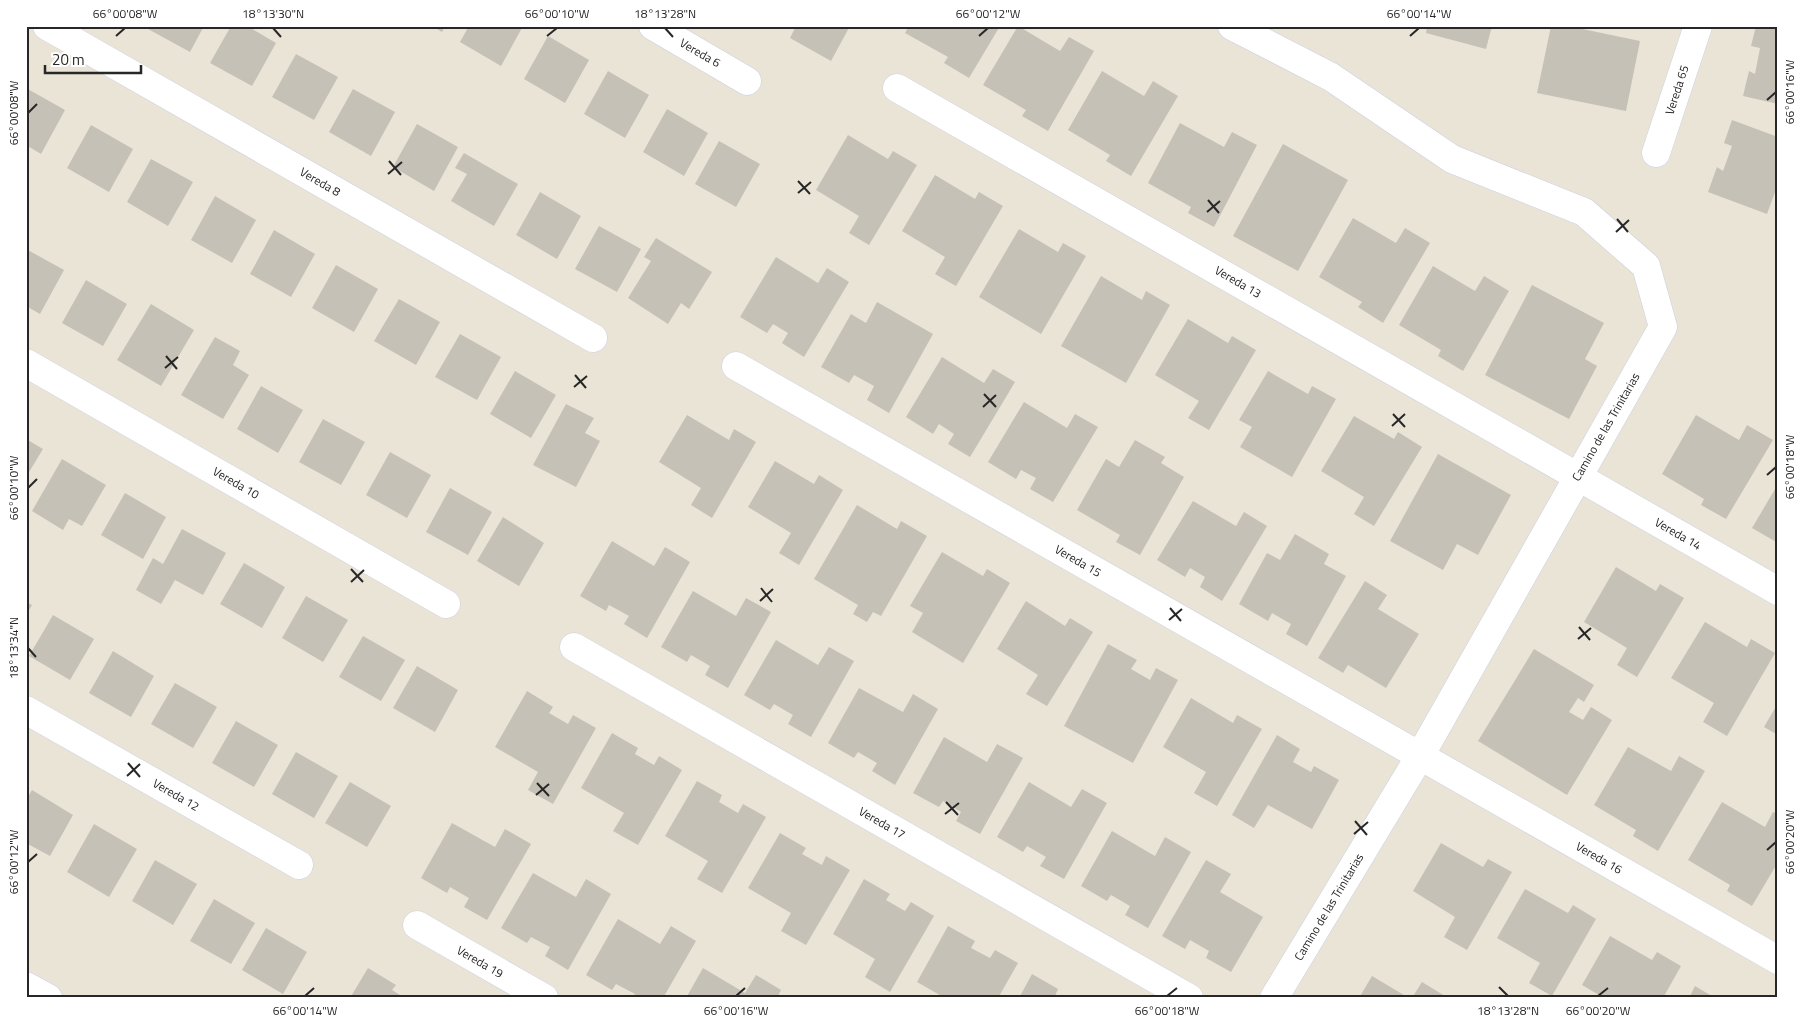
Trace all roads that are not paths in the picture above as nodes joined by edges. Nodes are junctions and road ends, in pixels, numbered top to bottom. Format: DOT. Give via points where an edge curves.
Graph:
graph roads {
  1 [pos="47,26"];
  2 [pos="653,26"];
  3 [pos="1232,26"];
  4 [pos="1698,26"];
  5 [pos="747,81"];
  6 [pos="897,88"];
  7 [pos="1656,153"];
  8 [pos="593,338"];
  9 [pos="26,363"];
  10 [pos="736,366"];
  11 [pos="1578,477"];
  12 [pos="1778,591"];
  13 [pos="446,604"];
  14 [pos="574,647"];
  15 [pos="26,710"];
  16 [pos="1420,756"];
  17 [pos="299,865"];
  18 [pos="417,926"];
  19 [pos="1778,960"];
  20 [pos="26,986"];
  21 [pos="48,998"];
  22 [pos="544,998"];
  23 [pos="1189,998"];
  24 [pos="1274,998"];
  1 -- 8 [label="street, Vereda 8"];
  2 -- 5 [label="street, Vereda 6"];
  3 -- 11 [label="street, Camino de las Trinitarias" via="1331,77 1452,159 1584,212 1646,266 1663,327"];
  4 -- 7 [label="street, Vereda 65"];
  6 -- 11 [label="street, Vereda 13"];
  9 -- 13 [label="street, Vereda 10"];
  10 -- 16 [label="street, Vereda 15"];
  11 -- 12 [label="street, Vereda 14"];
  11 -- 16 [label="street, Camino de las Trinitarias"];
  14 -- 23 [label="street, Vereda 17"];
  15 -- 17 [label="street, Vereda 12"];
  16 -- 19 [label="street, Vereda 16"];
  16 -- 24 [label="street, Camino de las Trinitarias"];
  18 -- 22 [label="street, Vereda 19"];
  20 -- 21 [label="street"];
}
